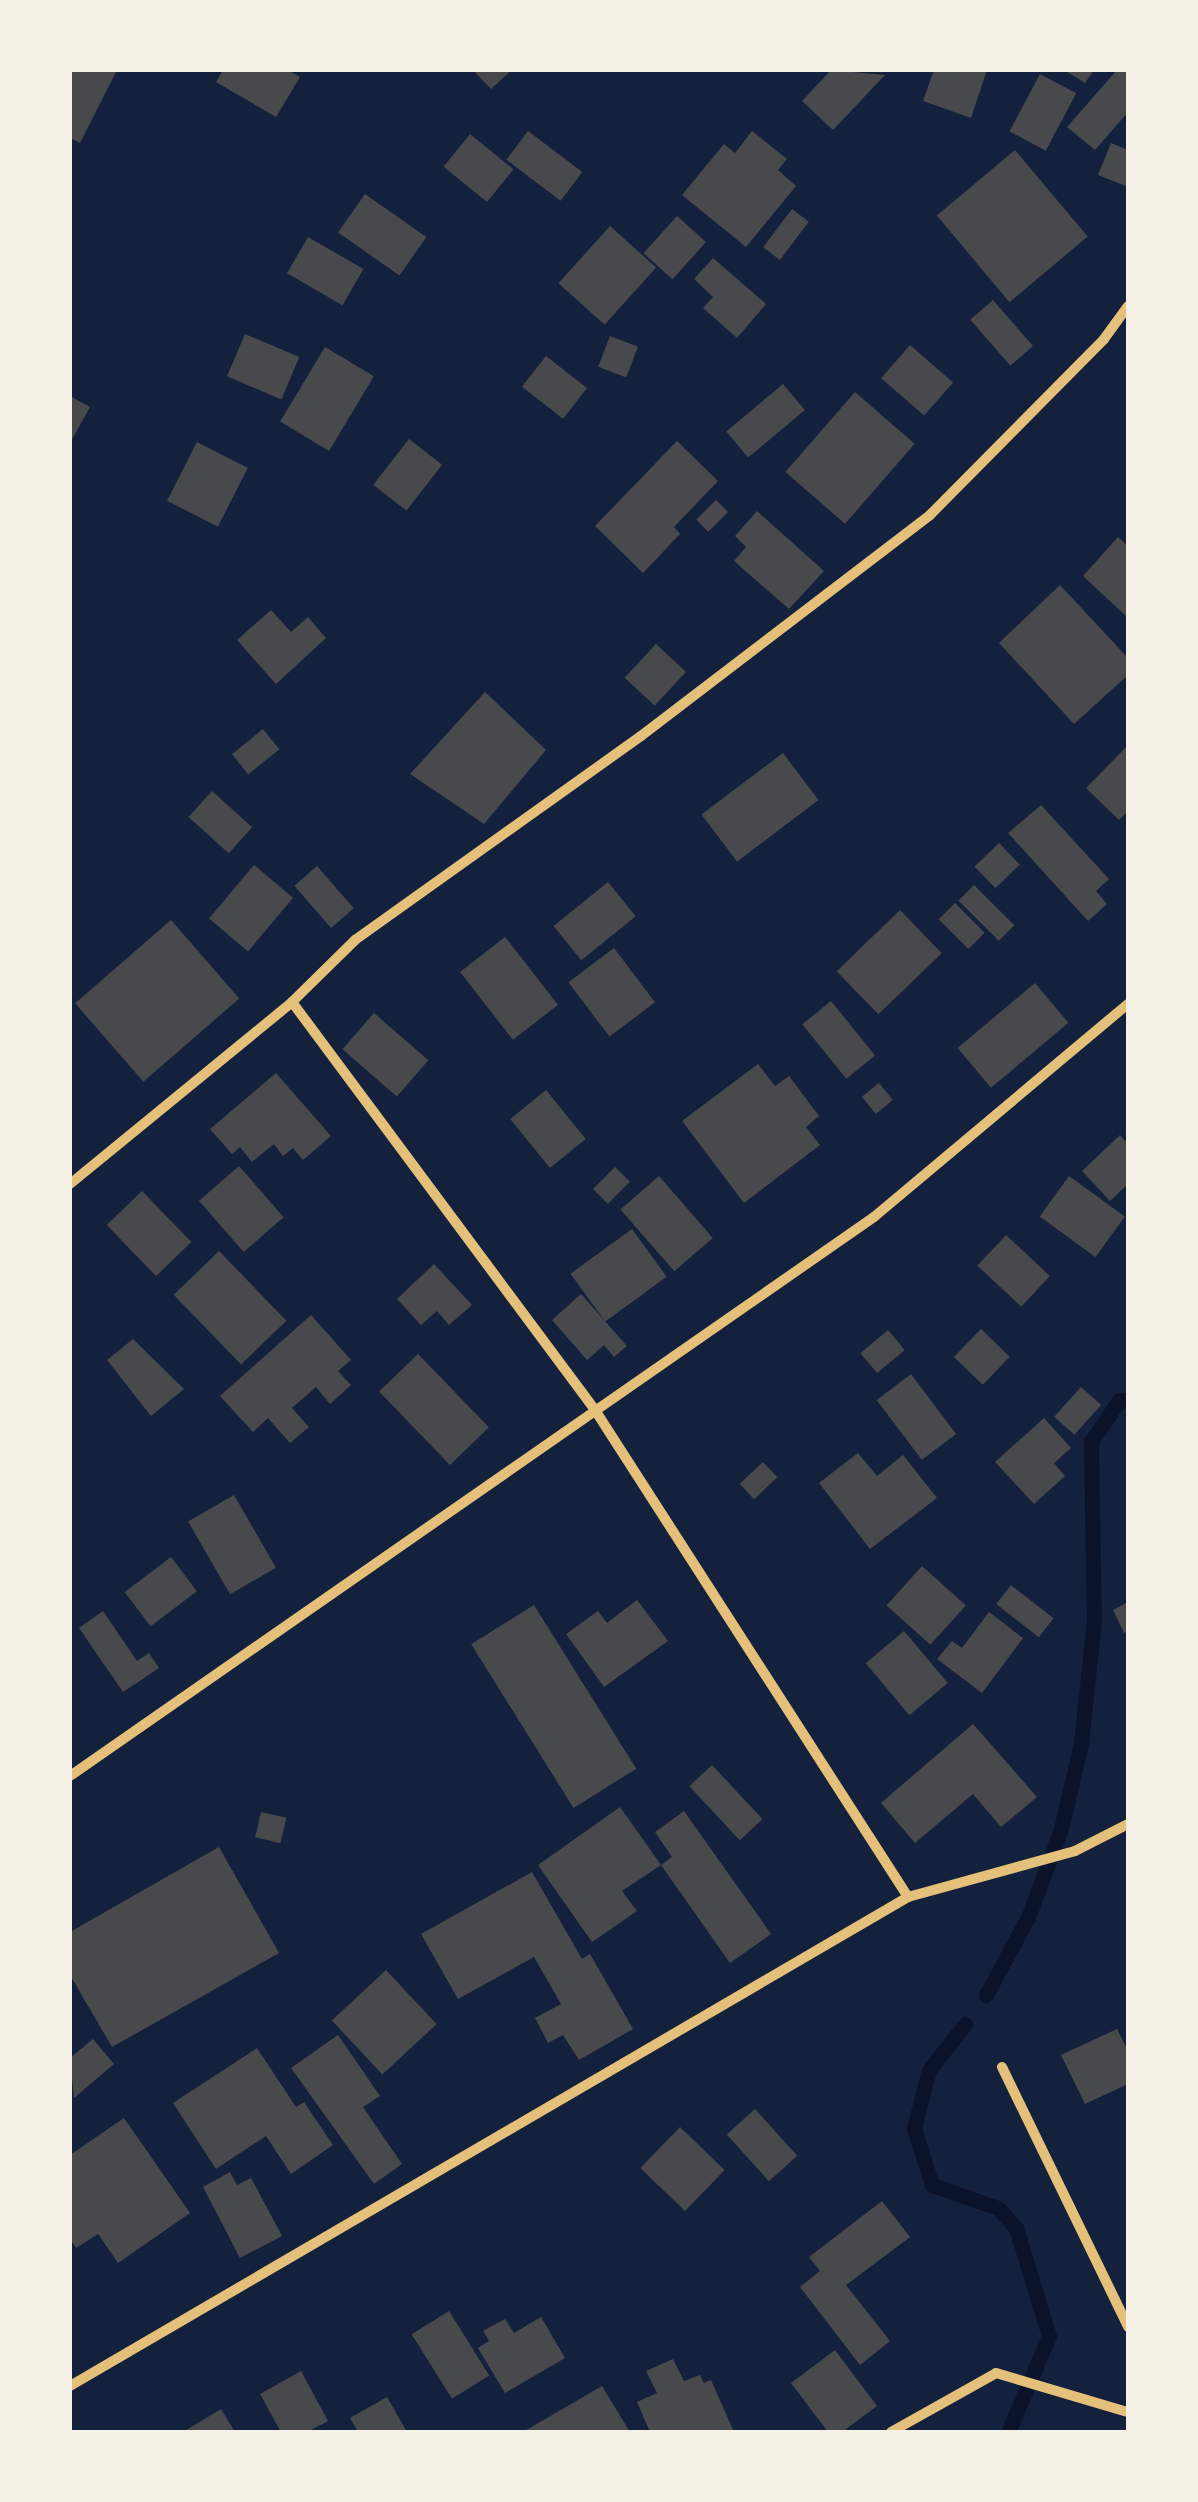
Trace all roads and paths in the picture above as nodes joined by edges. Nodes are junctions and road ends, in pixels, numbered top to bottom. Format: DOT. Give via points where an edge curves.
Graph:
graph roads {
  1 [pos="1128,306"];
  2 [pos="292,1002"];
  3 [pos="1128,1004"];
  4 [pos="70,1184"];
  5 [pos="595,1410"];
  6 [pos="70,1776"];
  7 [pos="1128,1824"];
  8 [pos="908,1898"];
  9 [pos="1002,2067"];
  10 [pos="1128,2327"];
  11 [pos="70,2386"];
  12 [pos="1128,2412"];
  13 [pos="890,2432"];
  1 -- 2 [label="street" via="1104,339 930,515 641,736 355,940"];
  2 -- 4 [label="street"];
  2 -- 5 [label="street"];
  3 -- 5 [label="street" via="874,1216"];
  5 -- 6 [label="street"];
  5 -- 8 [label="street"];
  7 -- 8 [label="street" via="1075,1851"];
  8 -- 11 [label="street"];
  9 -- 10 [label="street"];
  12 -- 13 [label="street" via="996,2373"];
}
